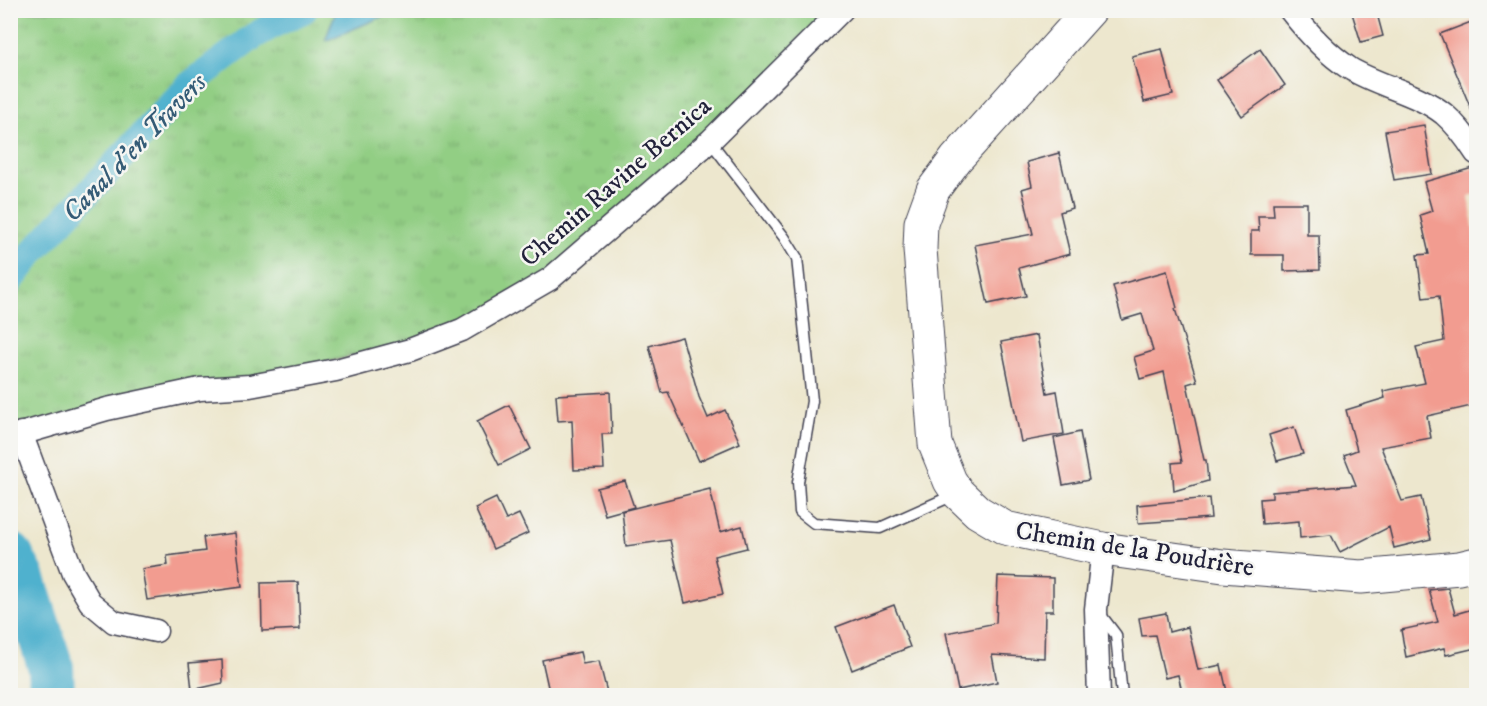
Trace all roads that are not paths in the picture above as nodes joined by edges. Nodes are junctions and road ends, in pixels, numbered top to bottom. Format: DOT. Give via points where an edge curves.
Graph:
graph roads {
  1 [pos="843,10"];
  2 [pos="1090,10"];
  3 [pos="1290,10"];
  4 [pos="710,141"];
  5 [pos="1476,153"];
  6 [pos="16,435"];
  7 [pos="958,493"];
  8 [pos="1103,549"];
  9 [pos="1476,564"];
  10 [pos="1096,609"];
  11 [pos="156,631"];
  12 [pos="1099,696"];
  13 [pos="1122,696"];
  1 -- 4 [label="street, Chemin Ravine Bernica"];
  2 -- 7 [label="main road, Chemin de la Poudrière" via="956,159 933,190 921,223 935,444"];
  3 -- 5 [label="street" via="1306,32 1349,68 1444,114"];
  4 -- 6 [label="street, Chemin Ravine Bernica" via="550,279 462,330 410,350 336,370 250,386 200,389 106,409"];
  4 -- 7 [label="lane" via="797,258 812,402 798,482 800,512 814,523 880,528"];
  6 -- 11 [label="street" via="73,573 90,602 114,622"];
  7 -- 8 [label="main road, Chemin de la Poudrière" via="978,512 1005,528"];
  8 -- 9 [label="main road, Chemin de la Poudrière" via="1223,566 1361,577"];
  8 -- 10 [label="street"];
  10 -- 12 [label="street"];
  10 -- 13 [label="lane" via="1116,635"];
}
